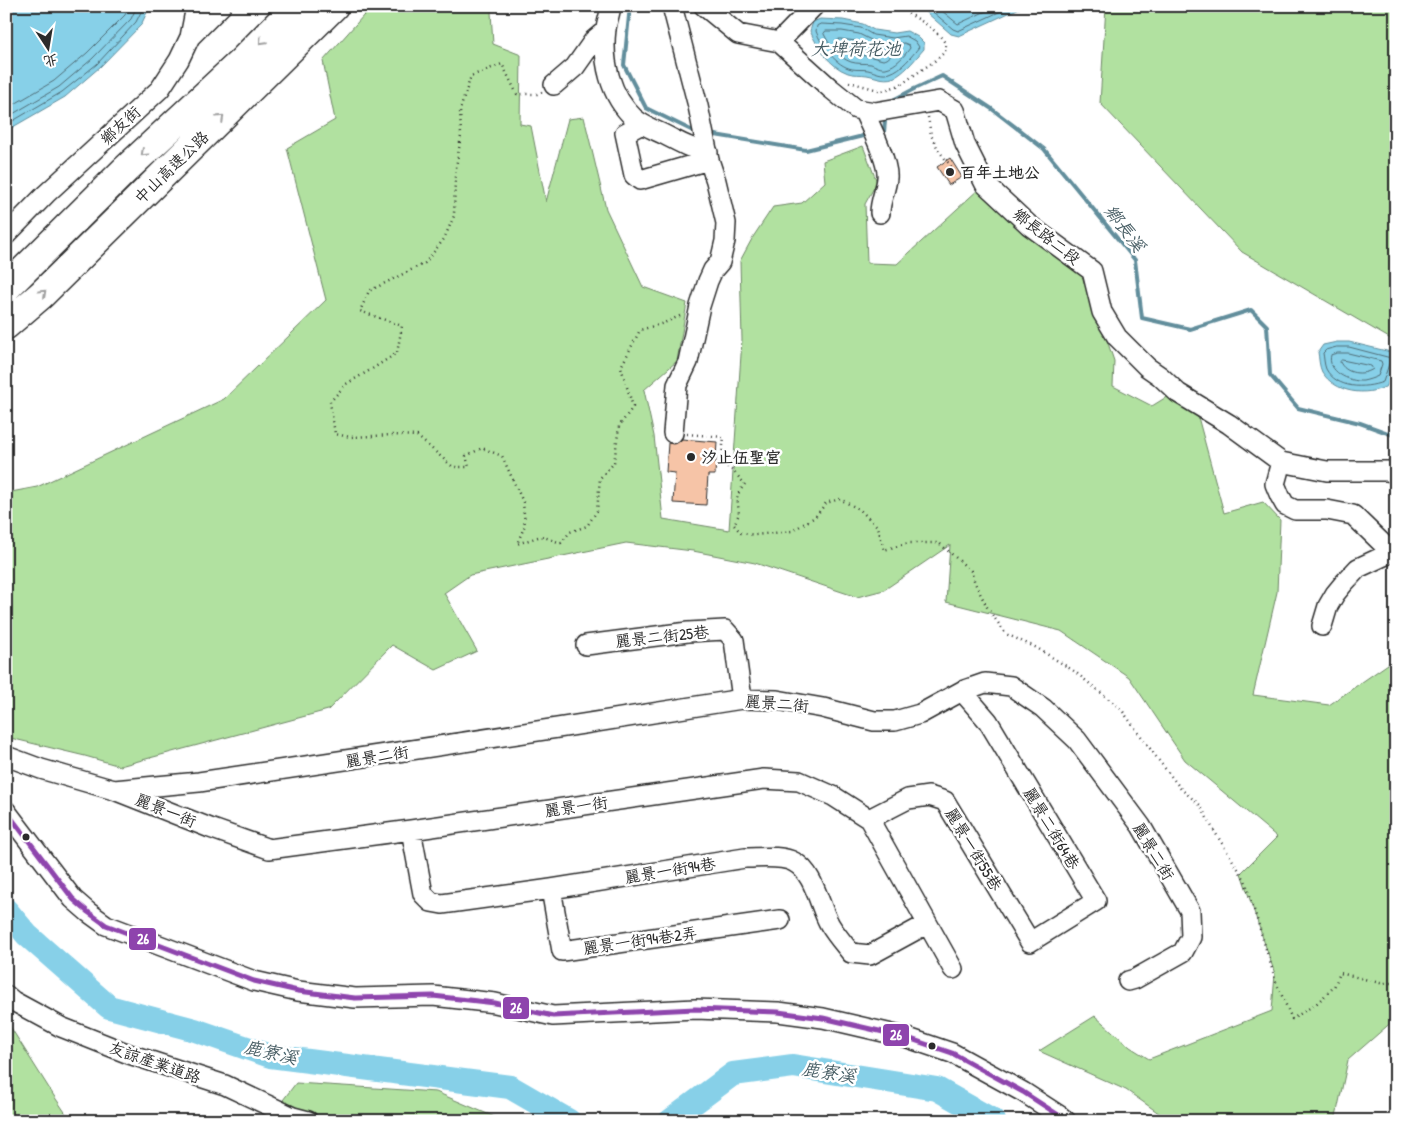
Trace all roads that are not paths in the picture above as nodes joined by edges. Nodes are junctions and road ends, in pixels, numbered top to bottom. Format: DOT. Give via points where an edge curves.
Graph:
graph roads {
  1 [pos="196,6"];
  2 [pos="221,6"];
  3 [pos="296,6"];
  4 [pos="334,6"];
  5 [pos="611,6"];
  6 [pos="672,6"];
  7 [pos="704,6"];
  8 [pos="814,6"];
  9 [pos="606,30"];
  10 [pos="190,37"];
  11 [pos="779,42"];
  12 [pos="554,85"];
  13 [pos="863,110"];
  14 [pos="642,124"];
  15 [pos="709,156"];
  16 [pos="880,213"];
  17 [pos="6,235"];
  18 [pos="6,288"];
  19 [pos="6,325"];
  20 [pos="673,433"];
  21 [pos="1281,462"];
  22 [pos="1396,473"];
  23 [pos="1322,626"];
  24 [pos="586,645"];
  25 [pos="962,691"];
  26 [pos="742,699"];
  27 [pos="6,756"];
  28 [pos="114,790"];
  29 [pos="6,811"];
  30 [pos="869,819"];
  31 [pos="411,830"];
  32 [pos="551,889"];
  33 [pos="780,920"];
  34 [pos="927,924"];
  35 [pos="1030,942"];
  36 [pos="953,969"];
  37 [pos="1128,981"];
  38 [pos="6,995"];
  39 [pos="308,1121"];
  40 [pos="1066,1121"];
  1 -- 10 [label="street"];
  2 -- 10 [label="street, 鄉友街"];
  3 -- 18 [label="highway, 中山高速公路, one-way"];
  19 -- 4 [label="highway, 中山高速公路, one-way" via="41,295"];
  5 -- 9 [label="street"];
  6 -- 15 [label="street"];
  7 -- 11 [label="street" via="738,34"];
  8 -- 11 [label="street"];
  9 -- 12 [label="street"];
  9 -- 14 [label="street" via="606,62 610,80 619,100"];
  10 -- 17 [label="street, 鄉友街" via="180,60 160,88"];
  11 -- 13 [label="street" via="830,88 856,109"];
  13 -- 16 [label="street" via="888,176"];
  13 -- 21 [label="street, 鄉長路二段" via="876,112 939,101 955,110 965,144 984,184 1029,225 1092,271 1102,312 1118,337 1178,393"];
  14 -- 15 [label="street"];
  14 -- 15 [label="street" via="625,133 634,175 640,180"];
  15 -- 20 [label="street" via="726,223 725,241 720,262 710,275 688,362 678,386"];
  21 -- 22 [label="street, 鄉長路二段" via="1327,471"];
  21 -- 23 [label="street" via="1275,484 1285,505 1295,510 1327,510 1353,515 1387,550 1386,555 1358,568 1344,582 1328,606"];
  24 -- 26 [label="street, 麗景二街25巷" via="725,630 734,640"];
  25 -- 26 [label="street, 麗景二街" via="920,714 895,721 874,721 777,700"];
  25 -- 35 [label="street, 麗景二街64巷" via="988,721 1096,901"];
  25 -- 37 [label="street, 麗景二街" via="985,683 1011,686 1043,708 1077,740 1141,826 1190,911 1191,937 1183,952"];
  26 -- 28 [label="street, 麗景二街" via="199,782"];
  27 -- 28 [label="street, 麗景一街"];
  28 -- 31 [label="street, 麗景一街" via="269,849"];
  29 -- 40 [label="street" via="73,899 106,925 254,981 298,991 355,998 433,996 553,1016 695,1009 778,1012 823,1018 906,1037 952,1053 1023,1092"];
  30 -- 31 [label="street, 麗景一街" via="833,796 799,782 764,779"];
  30 -- 34 [label="street, 麗景一街"];
  30 -- 35 [label="street, 麗景一街55巷" via="908,799 929,796 945,801"];
  31 -- 32 [label="street, 麗景一街94巷" via="422,894 431,902 442,904"];
  32 -- 33 [label="street, 麗景一街94巷2弄" via="562,952"];
  32 -- 34 [label="street, 麗景一街94巷" via="745,858 774,857 794,862 805,872 830,925 851,953 870,955"];
  34 -- 36 [label="street, 麗景一街"];
  38 -- 39 [label="street, 友諒產業道路" via="61,1027 225,1085"];
}
